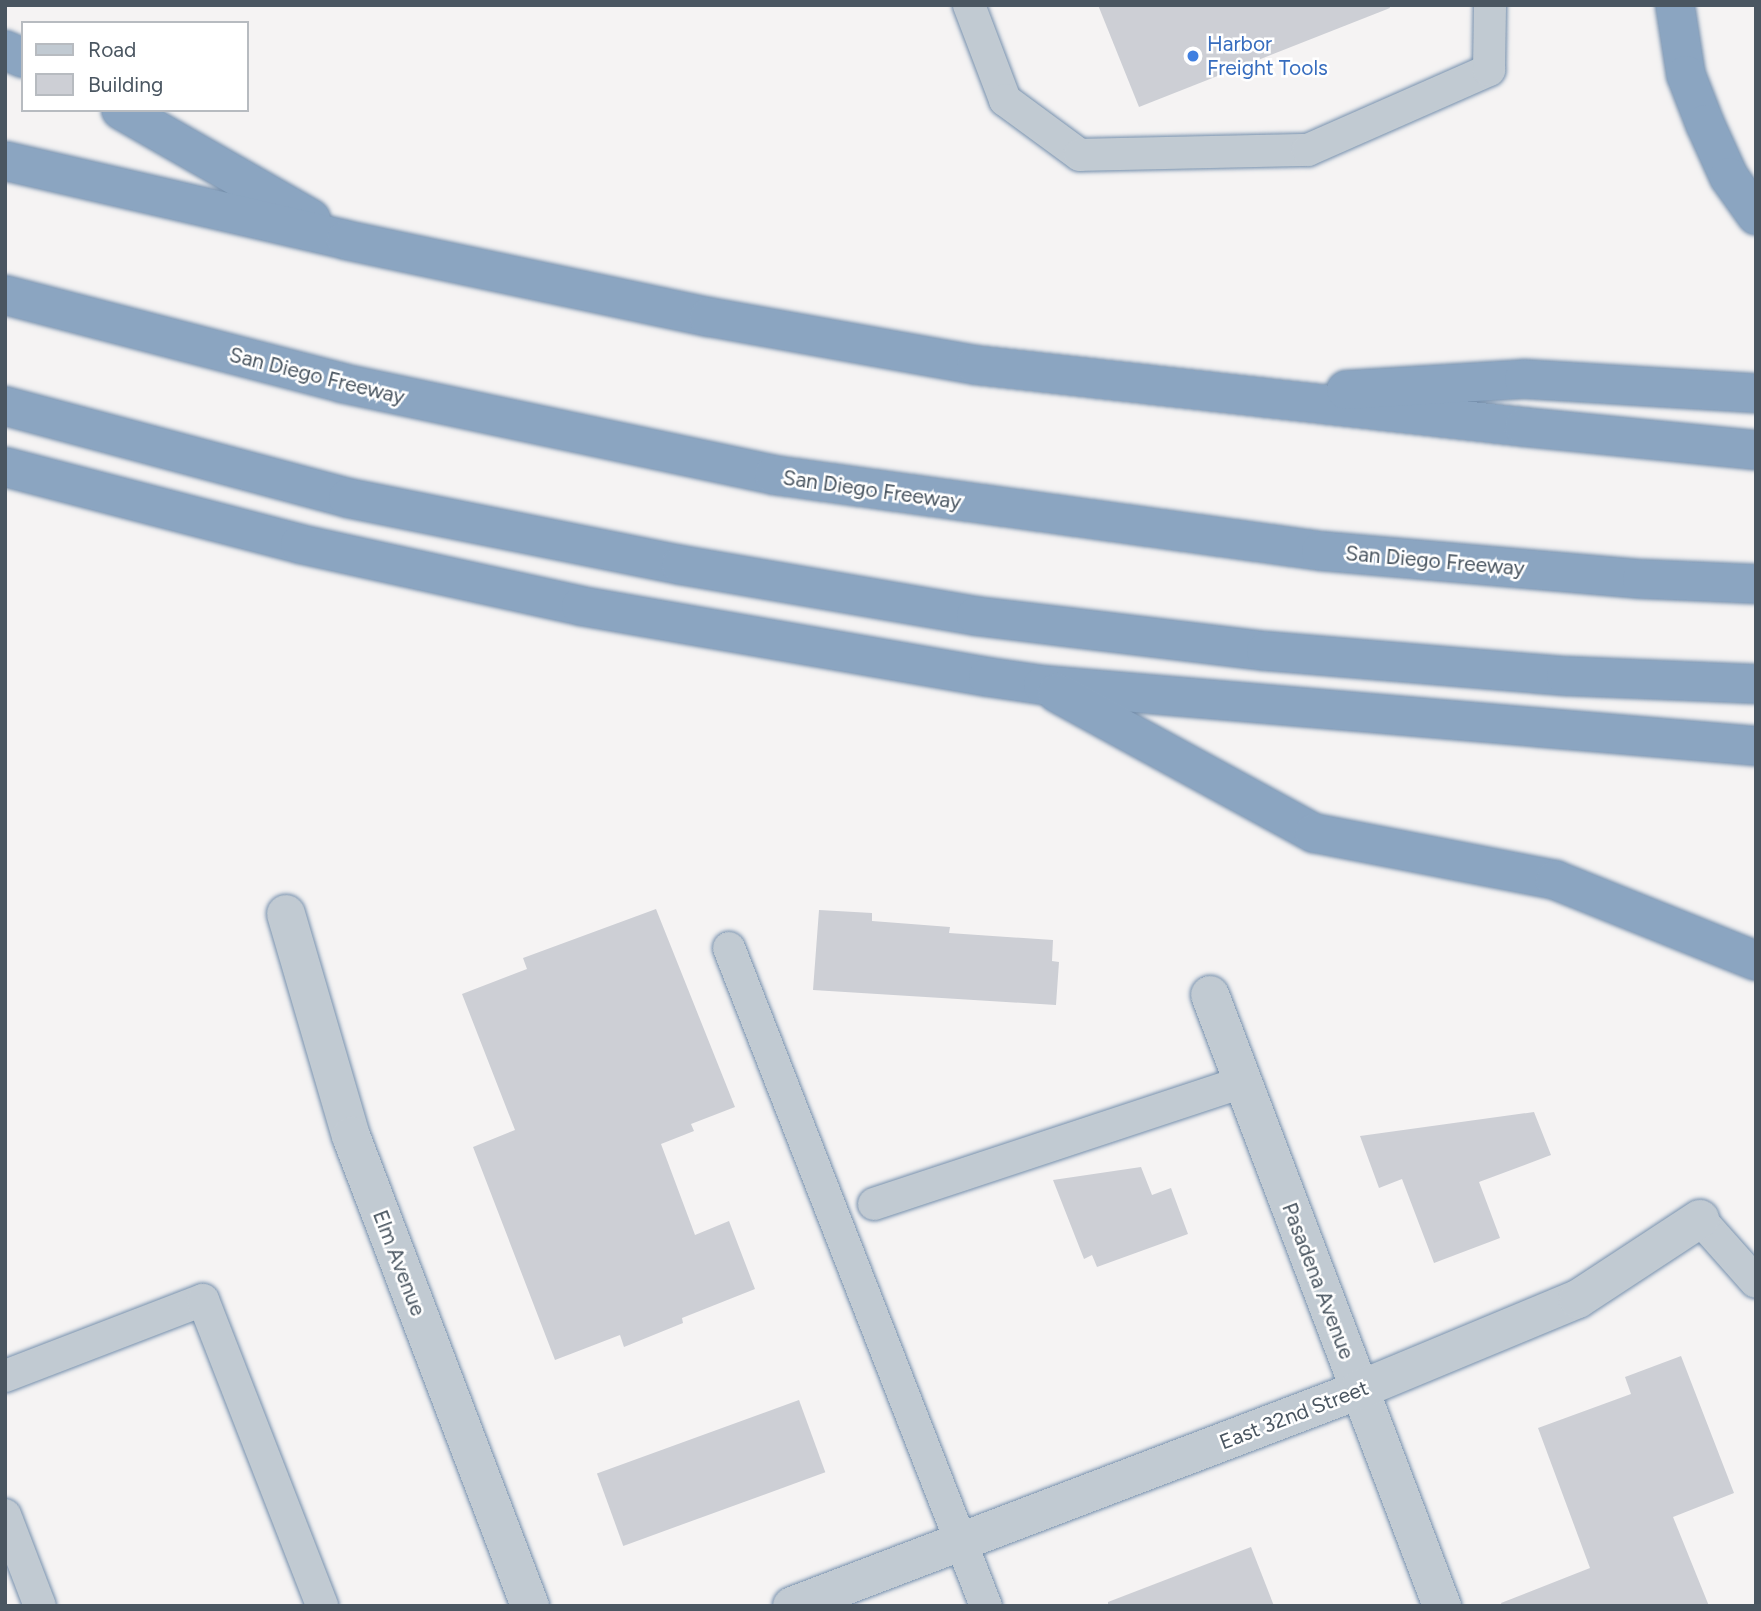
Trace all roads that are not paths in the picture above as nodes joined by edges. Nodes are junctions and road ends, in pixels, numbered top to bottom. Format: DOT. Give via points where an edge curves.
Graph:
graph roads {
  1 [pos="969,5"];
  2 [pos="1490,5"];
  3 [pos="1675,5"];
  4 [pos="5,50"];
  5 [pos="21,57"];
  6 [pos="124,112"];
  7 [pos="5,161"];
  8 [pos="1756,215"];
  9 [pos="346,240"];
  10 [pos="5,295"];
  11 [pos="1756,393"];
  12 [pos="1242,396"];
  13 [pos="5,406"];
  14 [pos="1756,450"];
  15 [pos="5,467"];
  16 [pos="1756,584"];
  17 [pos="1756,684"];
  18 [pos="1043,685"];
  19 [pos="1756,746"];
  20 [pos="286,914"];
  21 [pos="729,948"];
  22 [pos="1756,961"];
  23 [pos="1210,995"];
  24 [pos="1242,1082"];
  25 [pos="874,1204"];
  26 [pos="1700,1219"];
  27 [pos="1756,1282"];
  28 [pos="5,1376"];
  29 [pos="1359,1390"];
  30 [pos="5,1515"];
  31 [pos="962,1543"];
  32 [pos="40,1606"];
  33 [pos="323,1606"];
  34 [pos="530,1606"];
  35 [pos="792,1606"];
  36 [pos="986,1606"];
  37 [pos="1442,1606"];
  1 -- 2 [label="lane" via="1005,100 1080,155 1308,150 1489,70"];
  3 -- 8 [label="highway" via="1686,75 1704,124 1729,177"];
  4 -- 5 [label="highway"];
  6 -- 9 [label="highway"];
  7 -- 9 [label="highway"];
  9 -- 12 [label="highway" via="709,317 976,365"];
  10 -- 16 [label="highway, San Diego Freeway" via="342,383 774,475 1321,551 1643,579"];
  11 -- 12 [label="highway" via="1524,379"];
  12 -- 14 [label="highway"];
  13 -- 17 [label="highway" via="348,498 681,565 976,615 1293,653 1566,676"];
  15 -- 18 [label="highway" via="300,544 581,606"];
  18 -- 19 [label="highway"];
  18 -- 22 [label="highway" via="1314,833 1555,880"];
  20 -- 34 [label="street, Elm Avenue" via="351,1136"];
  21 -- 31 [label="lane"];
  23 -- 24 [label="street, Pasadena Avenue"];
  24 -- 25 [label="lane"];
  24 -- 29 [label="street, Pasadena Avenue"];
  26 -- 27 [label="lane, East 32nd Street"];
  26 -- 29 [label="street, East 32nd Street" via="1578,1299"];
  28 -- 33 [label="lane" via="203,1300"];
  29 -- 31 [label="street, East 32nd Street"];
  29 -- 37 [label="street, Pasadena Avenue"];
  30 -- 32 [label="lane"];
  31 -- 35 [label="street, East 32nd Street"];
  31 -- 36 [label="lane"];
}
